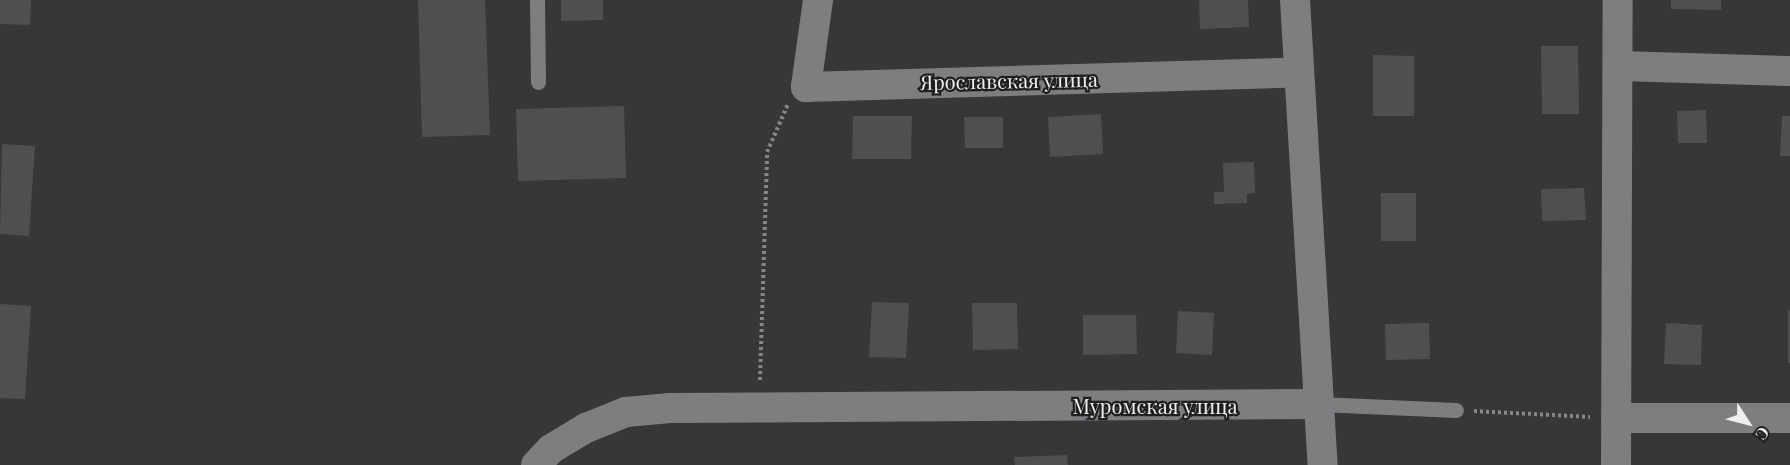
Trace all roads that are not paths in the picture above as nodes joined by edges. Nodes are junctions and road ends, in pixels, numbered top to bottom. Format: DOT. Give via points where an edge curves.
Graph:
graph roads {
  1 [pos="537,0"];
  2 [pos="818,0"];
  3 [pos="1294,0"];
  4 [pos="1618,0"];
  5 [pos="1619,66"];
  6 [pos="1790,71"];
  7 [pos="1299,72"];
  8 [pos="538,81"];
  9 [pos="1319,404"];
  10 [pos="1456,410"];
  11 [pos="1616,418"];
  12 [pos="1790,418"];
  13 [pos="536,465"];
  14 [pos="1323,465"];
  15 [pos="1616,465"];
  1 -- 8 [label="lane"];
  2 -- 7 [label="street, Ярославская улица" via="806,87"];
  3 -- 7 [label="street"];
  4 -- 5 [label="street"];
  5 -- 6 [label="street"];
  5 -- 11 [label="street"];
  7 -- 9 [label="street"];
  9 -- 10 [label="lane, Муромская улица"];
  9 -- 13 [label="street, Муромская улица" via="626,412 586,428 551,449"];
  9 -- 14 [label="street"];
  11 -- 12 [label="street"];
  11 -- 15 [label="street"];
}
